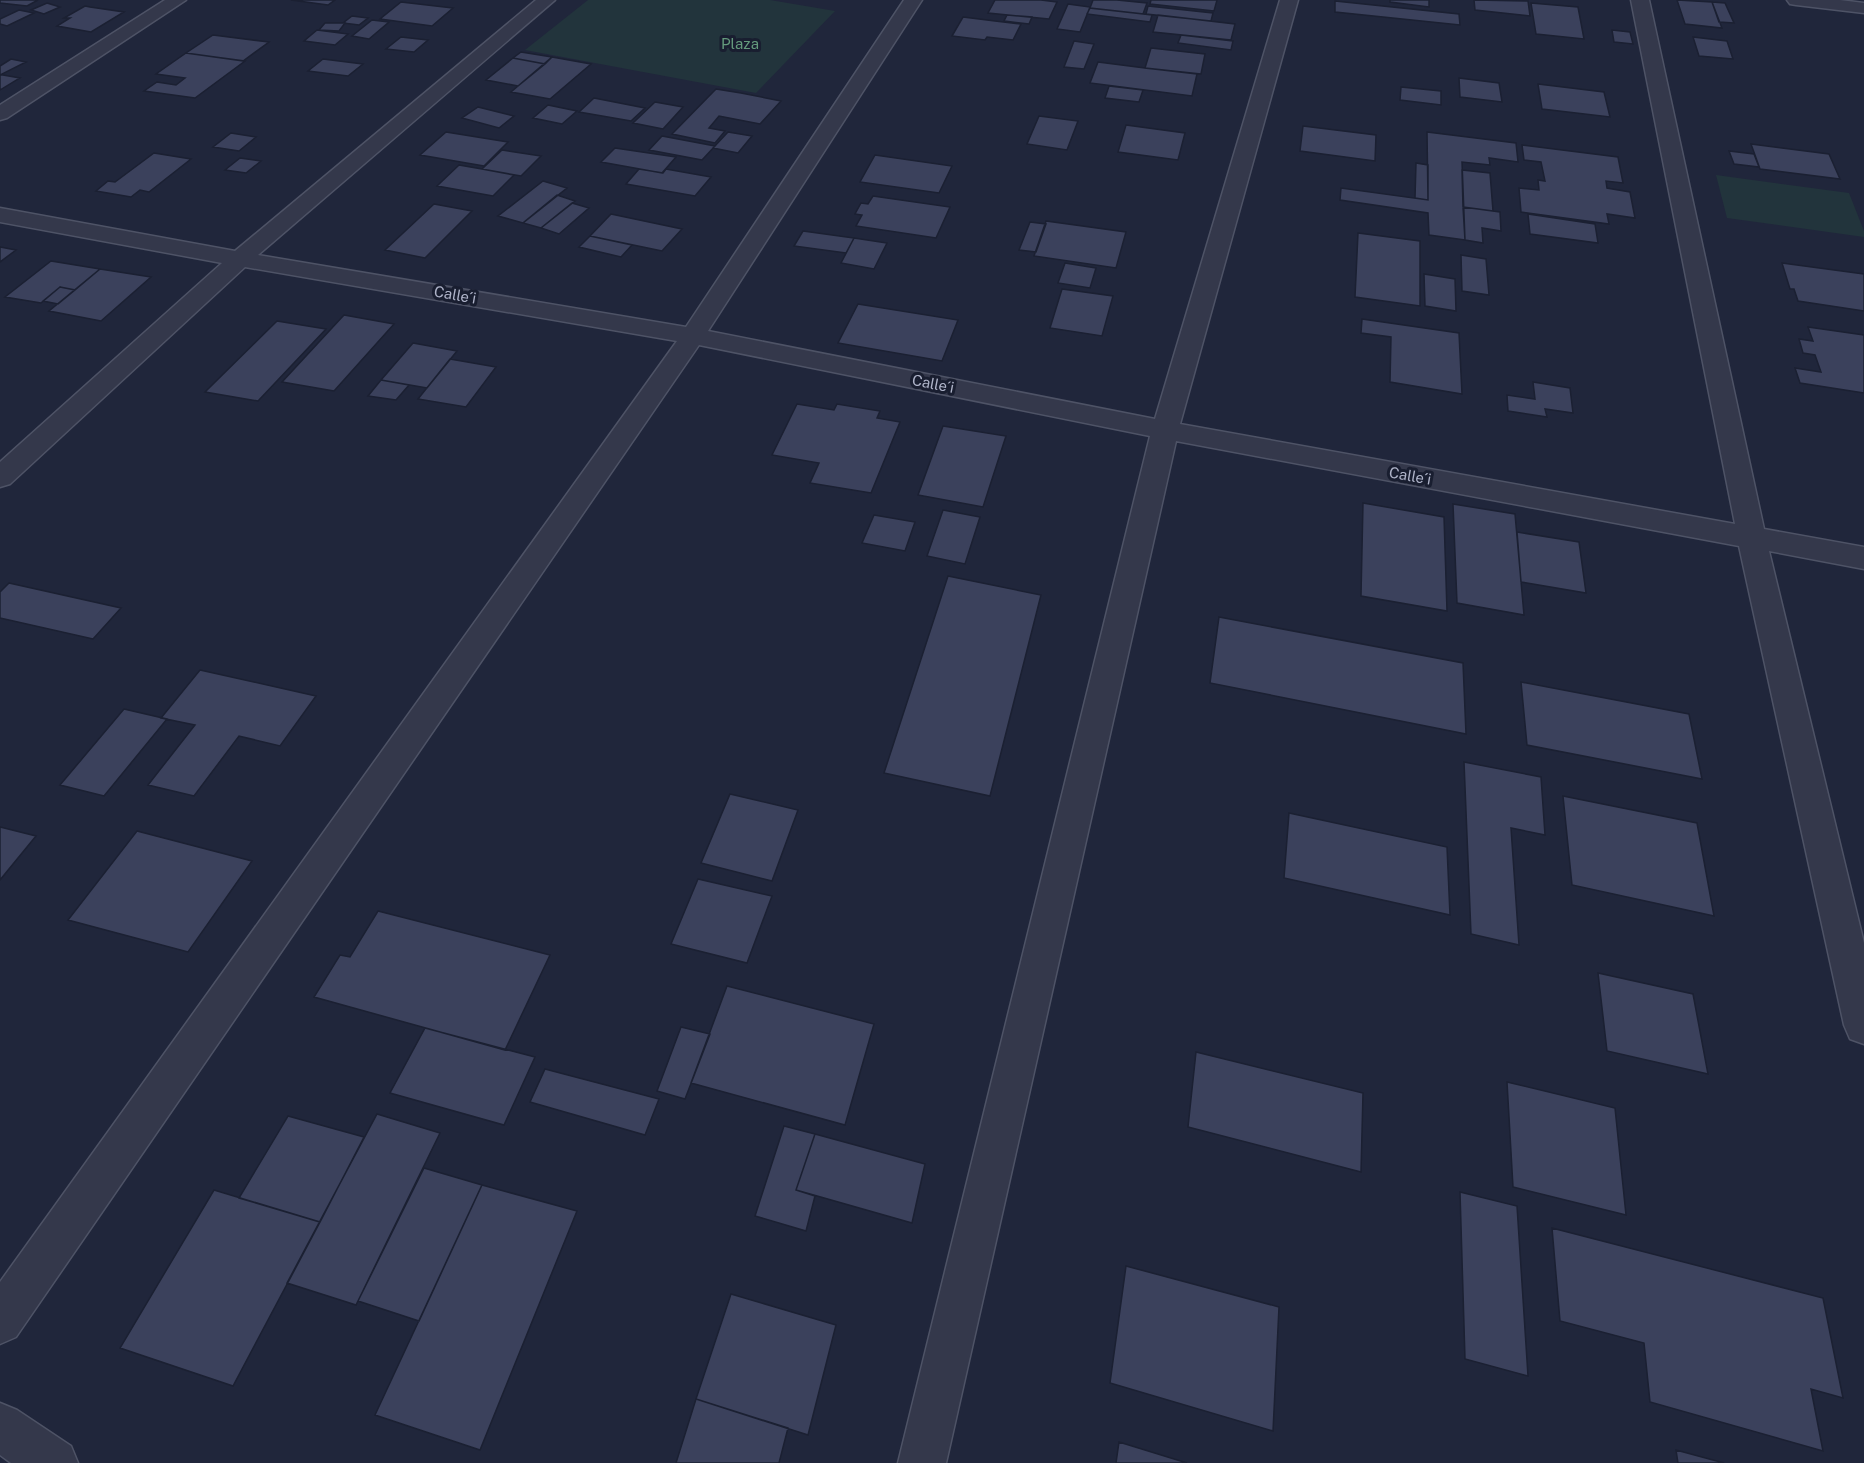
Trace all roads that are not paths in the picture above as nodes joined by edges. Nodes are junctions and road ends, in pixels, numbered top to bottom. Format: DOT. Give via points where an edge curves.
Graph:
graph roads {
  1 [pos="177,0"];
  2 [pos="546,0"];
  3 [pos="913,0"];
  4 [pos="1289,0"];
  5 [pos="1640,0"];
  6 [pos="1796,0"];
  7 [pos="1864,8"];
  8 [pos="0,114"];
  9 [pos="0,215"];
  10 [pos="240,259"];
  11 [pos="693,336"];
  12 [pos="1165,430"];
  13 [pos="0,477"];
  14 [pos="1752,539"];
  15 [pos="1864,558"];
  16 [pos="1864,1025"];
  17 [pos="0,1321"];
  18 [pos="0,1427"];
  19 [pos="54,1463"];
  20 [pos="922,1463"];
  1 -- 8 [label="street"];
  2 -- 10 [label="street"];
  3 -- 11 [label="street"];
  4 -- 12 [label="street"];
  5 -- 14 [label="street"];
  6 -- 7 [label="street"];
  9 -- 10 [label="street, Calle´i"];
  10 -- 11 [label="street, Calle´i"];
  10 -- 13 [label="street"];
  11 -- 12 [label="street, Calle´i"];
  11 -- 17 [label="street"];
  12 -- 14 [label="street, Calle´i"];
  12 -- 20 [label="street"];
  14 -- 15 [label="street, Calle´i"];
  14 -- 16 [label="street"];
  18 -- 19 [label="street"];
}
